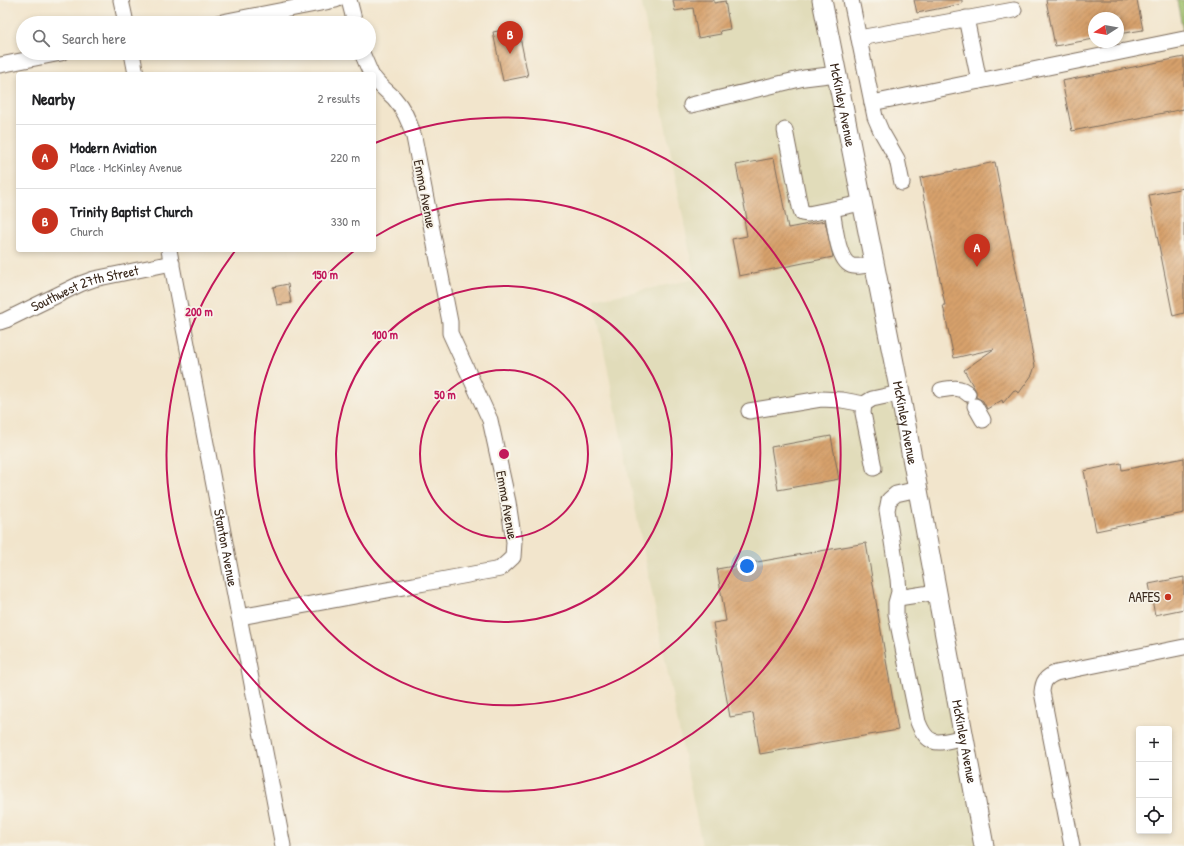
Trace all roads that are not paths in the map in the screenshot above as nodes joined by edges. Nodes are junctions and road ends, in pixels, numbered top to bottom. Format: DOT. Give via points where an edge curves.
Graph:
graph roads {
  1 [pos="121,0"];
  2 [pos="336,0"];
  3 [pos="349,0"];
  4 [pos="822,0"];
  5 [pos="851,0"];
  6 [pos="1014,10"];
  7 [pos="124,16"];
  8 [pos="253,16"];
  9 [pos="352,16"];
  10 [pos="966,18"];
  11 [pos="859,38"];
  12 [pos="1184,39"];
  13 [pos="25,60"];
  14 [pos="133,60"];
  15 [pos="365,60"];
  16 [pos="0,65"];
  17 [pos="136,72"];
  18 [pos="370,72"];
  19 [pos="837,74"];
  20 [pos="376,80"];
  21 [pos="979,81"];
  22 [pos="872,103"];
  23 [pos="691,105"];
  24 [pos="785,130"];
  25 [pos="902,183"];
  26 [pos="862,203"];
  27 [pos="832,210"];
  28 [pos="171,256"];
  29 [pos="874,264"];
  30 [pos="0,322"];
  31 [pos="941,390"];
  32 [pos="900,393"];
  33 [pos="864,404"];
  34 [pos="749,411"];
  35 [pos="983,420"];
  36 [pos="874,468"];
  37 [pos="918,489"];
  38 [pos="937,592"];
  39 [pos="898,598"];
  40 [pos="239,617"];
  41 [pos="1184,647"];
  42 [pos="965,737"];
  43 [pos="283,846"];
  44 [pos="984,846"];
  45 [pos="1072,846"];
  1 -- 7 [label="street"];
  2 -- 8 [label="street"];
  3 -- 9 [label="street"];
  4 -- 19 [label="main road, McKinley Avenue"];
  5 -- 11 [label="street"];
  6 -- 10 [label="street"];
  10 -- 11 [label="street"];
  10 -- 21 [label="street"];
  11 -- 22 [label="street"];
  12 -- 21 [label="street"];
  13 -- 16 [label="street"];
  14 -- 17 [label="street"];
  15 -- 18 [label="street"];
  19 -- 23 [label="street" via="804,78"];
  19 -- 26 [label="main road, McKinley Avenue"];
  20 -- 40 [label="street, Emma Avenue" via="403,110 412,130 450,322 450,333 490,420 508,502 514,542 513,557 500,569"];
  21 -- 22 [label="street"];
  22 -- 25 [label="street" via="881,132 897,159"];
  24 -- 27 [label="street" via="802,212 808,214"];
  26 -- 27 [label="street"];
  26 -- 29 [label="main road, McKinley Avenue"];
  27 -- 29 [label="street" via="843,260 854,266"];
  28 -- 30 [label="street, Southwest 27th Street" via="80,284"];
  28 -- 40 [label="street, Stanton Avenue"];
  29 -- 32 [label="main road, McKinley Avenue"];
  31 -- 35 [label="street" via="962,390 972,400"];
  32 -- 33 [label="street" via="872,399"];
  32 -- 37 [label="main road, McKinley Avenue"];
  33 -- 34 [label="street" via="821,399"];
  33 -- 36 [label="street" via="863,413"];
  37 -- 38 [label="main road, McKinley Avenue"];
  37 -- 39 [label="street" via="896,494 889,500 887,510 898,578"];
  38 -- 39 [label="street"];
  38 -- 42 [label="main road, McKinley Avenue"];
  39 -- 42 [label="street" via="896,614 922,732 928,740 936,742"];
  40 -- 43 [label="street, Stanton Avenue"];
  41 -- 45 [label="street" via="1056,673 1044,681 1042,692"];
  42 -- 44 [label="main road, McKinley Avenue"];
}
